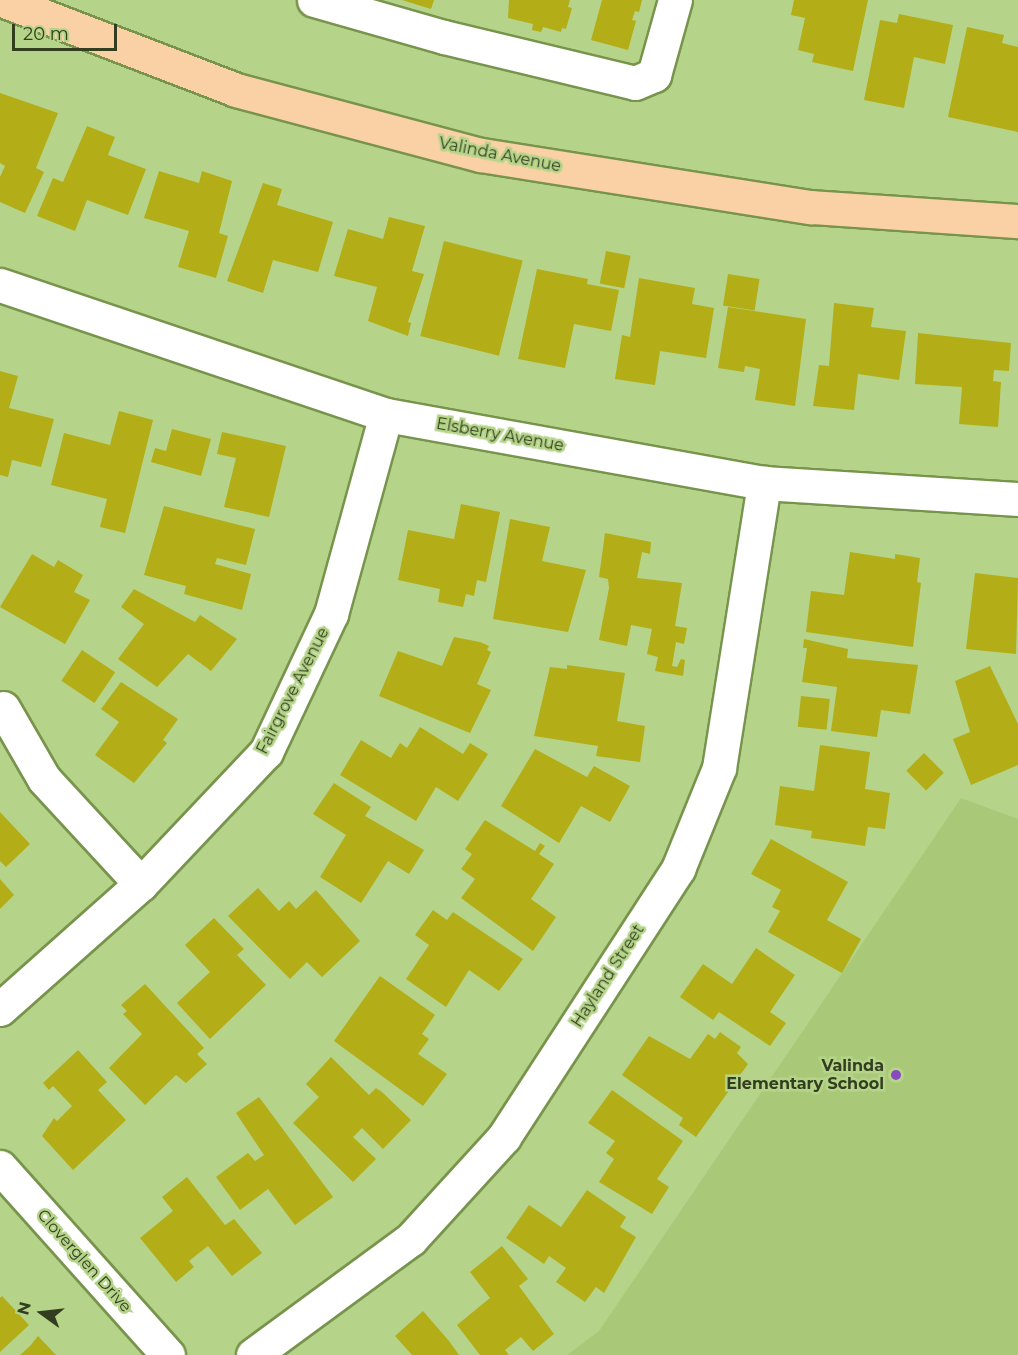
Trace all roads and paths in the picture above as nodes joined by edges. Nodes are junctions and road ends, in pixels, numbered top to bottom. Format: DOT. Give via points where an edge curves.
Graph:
graph roads {
  1 [pos="2,0"];
  2 [pos="314,0"];
  3 [pos="675,0"];
  4 [pos="1018,221"];
  5 [pos="0,285"];
  6 [pos="386,415"];
  7 [pos="764,483"];
  8 [pos="1018,499"];
  9 [pos="3,708"];
  10 [pos="141,884"];
  11 [pos="0,1010"];
  12 [pos="0,1167"];
  13 [pos="168,1355"];
  14 [pos="254,1355"];
  1 -- 4 [label="main road, Valinda Avenue" via="236,90 481,155 811,207"];
  2 -- 3 [label="street" via="444,37 635,82 654,75"];
  5 -- 6 [label="street, Elsberry Avenue"];
  6 -- 7 [label="street, Elsberry Avenue"];
  6 -- 10 [label="street, Fairgrove Avenue" via="331,614 266,752"];
  7 -- 8 [label="street, Elsberry Avenue"];
  7 -- 14 [label="street, Hayland Street" via="719,768 678,869 504,1137 411,1239"];
  9 -- 10 [label="street" via="44,779"];
  10 -- 11 [label="street, Fairgrove Avenue"];
  12 -- 13 [label="street, Cloverglen Drive"];
}
